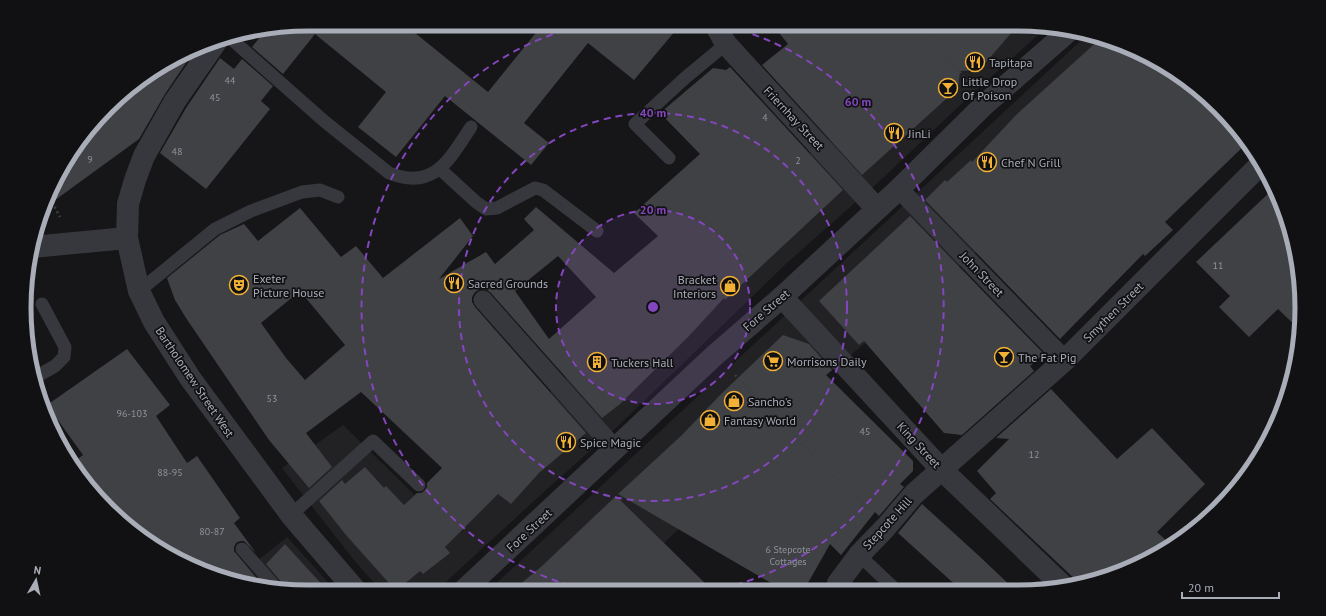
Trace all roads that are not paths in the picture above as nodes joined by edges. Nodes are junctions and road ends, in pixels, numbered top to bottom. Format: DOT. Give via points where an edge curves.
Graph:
graph roads {
  1 [pos="719,31"];
  2 [pos="1064,35"];
  3 [pos="233,41"];
  4 [pos="726,44"];
  5 [pos="211,49"];
  6 [pos="470,127"];
  7 [pos="669,158"];
  8 [pos="1257,168"];
  9 [pos="440,169"];
  10 [pos="899,189"];
  11 [pos="338,197"];
  12 [pos="877,209"];
  13 [pos="597,231"];
  14 [pos="127,238"];
  15 [pos="38,246"];
  16 [pos="139,291"];
  17 [pos="782,297"];
  18 [pos="483,300"];
  19 [pos="42,304"];
  20 [pos="1065,360"];
  21 [pos="39,375"];
  22 [pos="616,449"];
  23 [pos="941,469"];
  24 [pos="419,484"];
  25 [pos="291,515"];
  26 [pos="242,549"];
  27 [pos="859,555"];
  28 [pos="838,582"];
  29 [pos="1059,582"];
  30 [pos="272,583"];
  31 [pos="351,585"];
  32 [pos="470,585"];
  33 [pos="891,585"];
  1 -- 4 [label="street, Friernhay Street"];
  2 -- 10 [label="street, Fore Street" via="984,105"];
  3 -- 9 [label="lane" via="324,121 389,173 413,179"];
  4 -- 7 [label="lane" via="635,124"];
  4 -- 12 [label="street, Friernhay Street"];
  5 -- 14 [label="street, Bartholomew Street West" via="175,101 144,156 128,204"];
  6 -- 9 [label="lane"];
  8 -- 20 [label="street, Smythen Street"];
  9 -- 13 [label="lane" via="486,209 497,208 535,188 543,190"];
  10 -- 12 [label="street, Fore Street"];
  10 -- 20 [label="street, John Street"];
  11 -- 16 [label="lane" via="320,190 302,192 251,211 215,229"];
  12 -- 17 [label="street, Fore Street"];
  14 -- 15 [label="street"];
  14 -- 16 [label="street, Bartholomew Street West"];
  16 -- 25 [label="street, Bartholomew Street West" via="154,322 190,378"];
  17 -- 22 [label="street, Fore Street" via="715,355"];
  17 -- 23 [label="street, King Street"];
  18 -- 22 [label="street"];
  19 -- 21 [label="lane" via="65,347 64,357 56,366"];
  20 -- 23 [label="street, Smythen Street"];
  22 -- 32 [label="street, Fore Street"];
  23 -- 27 [label="street, Stepcote Hill" via="914,494"];
  23 -- 29 [label="street, King Street"];
  24 -- 25 [label="lane" via="373,441"];
  25 -- 31 [label="street, Bartholomew Street West"];
  26 -- 30 [label="lane"];
  27 -- 28 [label="street, Stepcote Hill"];
  27 -- 33 [label="lane"];
}
